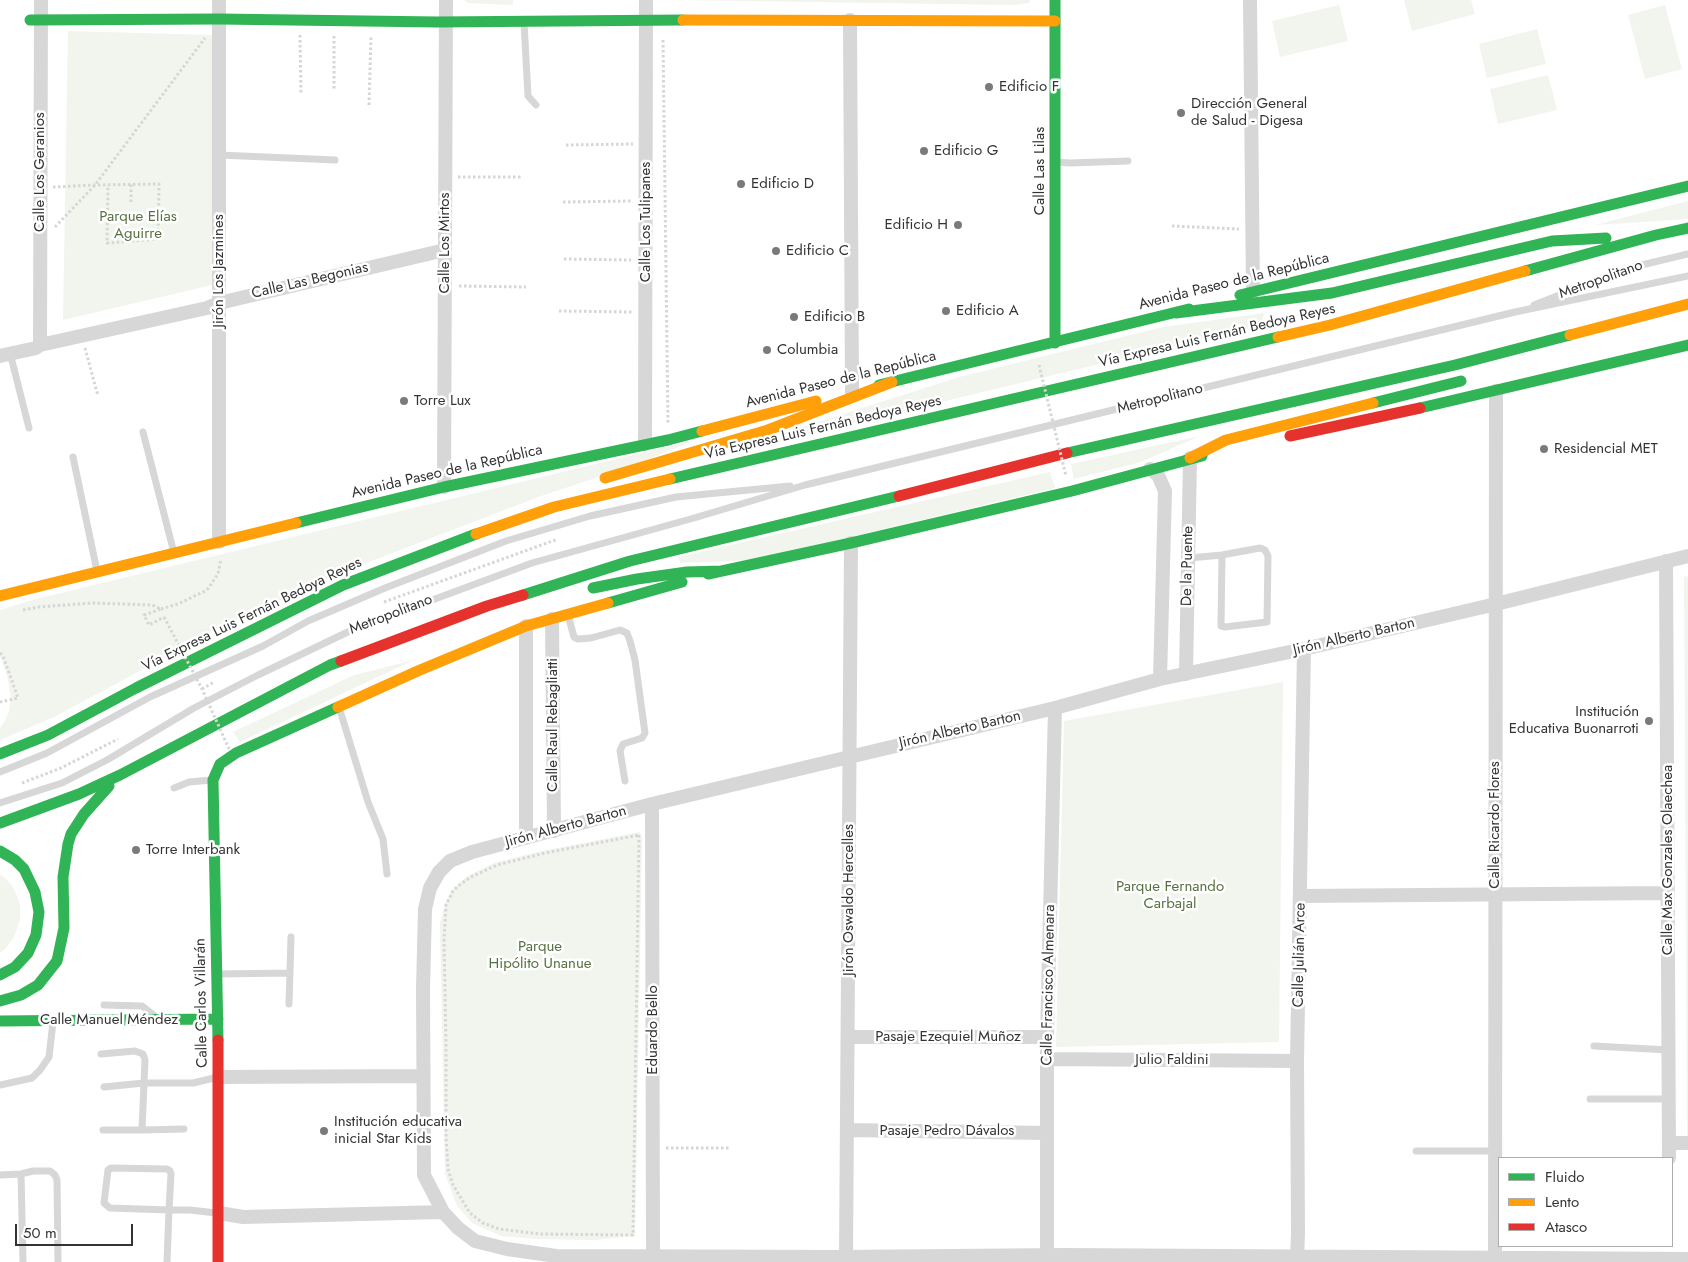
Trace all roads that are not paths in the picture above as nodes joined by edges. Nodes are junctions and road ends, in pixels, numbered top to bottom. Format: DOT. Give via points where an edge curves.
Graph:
graph roads {
  1 [pos="41,0"];
  2 [pos="219,0"];
  3 [pos="446,0"];
  4 [pos="646,0"];
  5 [pos="1055,0"];
  6 [pos="1250,0"];
  7 [pos="219,19"];
  8 [pos="36,20"];
  9 [pos="850,20"];
  10 [pos="646,21"];
  11 [pos="1055,21"];
  12 [pos="446,22"];
  13 [pos="524,22"];
  14 [pos="536,105"];
  15 [pos="219,155"];
  16 [pos="335,160"];
  17 [pos="1128,161"];
  18 [pos="1055,162"];
  19 [pos="1688,186"];
  20 [pos="1688,228"];
  21 [pos="1656,235"];
  22 [pos="445,250"];
  23 [pos="1688,254"];
  24 [pos="1688,276"];
  25 [pos="1253,292"];
  26 [pos="219,303"];
  27 [pos="1688,304"];
  28 [pos="1516,312"];
  29 [pos="1176,313"];
  30 [pos="1608,324"];
  31 [pos="1055,343"];
  32 [pos="40,345"];
  33 [pos="1688,345"];
  34 [pos="1580,346"];
  35 [pos="5,354"];
  36 [pos="1472,378"];
  37 [pos="892,382"];
  38 [pos="1496,391"];
  39 [pos="852,392"];
  40 [pos="29,428"];
  41 [pos="143,432"];
  42 [pos="645,444"];
  43 [pos="72,457"];
  44 [pos="1190,458"];
  45 [pos="1150,469"];
  46 [pos="597,481"];
  47 [pos="805,485"];
  48 [pos="444,487"];
  49 [pos="581,488"];
  50 [pos="554,507"];
  51 [pos="218,542"];
  52 [pos="851,544"];
  53 [pos="174,553"];
  54 [pos="1222,555"];
  55 [pos="1688,556"];
  56 [pos="1189,558"];
  57 [pos="1666,561"];
  58 [pos="722,571"];
  59 [pos="97,572"];
  60 [pos="585,590"];
  61 [pos="0,596"];
  62 [pos="1496,604"];
  63 [pos="568,614"];
  64 [pos="552,619"];
  65 [pos="526,626"];
  66 [pos="464,627"];
  67 [pos="1304,649"];
  68 [pos="330,665"];
  69 [pos="1186,674"];
  70 [pos="1160,679"];
  71 [pos="339,706"];
  72 [pos="1055,708"];
  73 [pos="0,754"];
  74 [pos="850,756"];
  75 [pos="0,772"];
  76 [pos="120,775"];
  77 [pos="213,780"];
  78 [pos="625,781"];
  79 [pos="174,788"];
  80 [pos="0,803"];
  81 [pos="652,804"];
  82 [pos="0,823"];
  83 [pos="554,831"];
  84 [pos="526,838"];
  85 [pos="0,850"];
  86 [pos="387,874"];
  87 [pos="1495,893"];
  88 [pos="1668,893"];
  89 [pos="1301,896"];
  90 [pos="291,937"];
  91 [pos="290,973"];
  92 [pos="217,974"];
  93 [pos="0,975"];
  94 [pos="0,1001"];
  95 [pos="289,1004"];
  96 [pos="104,1005"];
  97 [pos="218,1019"];
  98 [pos="53,1020"];
  99 [pos="160,1020"];
  100 [pos="0,1021"];
  101 [pos="848,1037"];
  102 [pos="1048,1037"];
  103 [pos="1594,1046"];
  104 [pos="1669,1050"];
  105 [pos="102,1054"];
  106 [pos="1047,1059"];
  107 [pos="1297,1061"];
  108 [pos="423,1076"];
  109 [pos="219,1077"];
  110 [pos="144,1083"];
  111 [pos="0,1085"];
  112 [pos="104,1087"];
  113 [pos="1590,1099"];
  114 [pos="1669,1099"];
  115 [pos="184,1129"];
  116 [pos="102,1130"];
  117 [pos="142,1130"];
  118 [pos="847,1130"];
  119 [pos="1047,1132"];
  120 [pos="1670,1143"];
  121 [pos="1688,1143"];
  122 [pos="1416,1151"];
  123 [pos="1495,1151"];
  124 [pos="1669,1157"];
  125 [pos="22,1174"];
  126 [pos="0,1175"];
  127 [pos="169,1210"];
  128 [pos="443,1212"];
  129 [pos="219,1213"];
  130 [pos="1670,1252"];
  131 [pos="654,1256"];
  132 [pos="846,1256"];
  133 [pos="541,1258"];
  134 [pos="1495,1258"];
  135 [pos="1047,1259"];
  136 [pos="1688,1259"];
  137 [pos="1297,1260"];
  138 [pos="23,1262"];
  139 [pos="58,1262"];
  140 [pos="167,1262"];
  141 [pos="218,1262"];
  1 -- 8 [label="street, Calle Los Geranios"];
  2 -- 7 [label="street, Jirón Los Jazmines"];
  3 -- 12 [label="street, Calle Los Mirtos"];
  4 -- 10 [label="street, Calle Los Tulipanes"];
  5 -- 11 [label="main road, Calle Las Lilas"];
  6 -- 25 [label="street"];
  7 -- 8 [label="main road"];
  7 -- 12 [label="main road"];
  7 -- 15 [label="street, Jirón Los Jazmines"];
  8 -- 32 [label="street, Calle Los Geranios"];
  9 -- 10 [label="main road"];
  9 -- 11 [label="main road"];
  9 -- 39 [label="street"];
  10 -- 13 [label="main road"];
  10 -- 42 [label="street, Calle Los Tulipanes"];
  11 -- 18 [label="main road, Calle Las Lilas"];
  12 -- 13 [label="main road"];
  12 -- 22 [label="street, Calle Los Mirtos"];
  13 -- 14 [label="lane" via="528,96"];
  15 -- 16 [label="lane"];
  15 -- 26 [label="street, Jirón Los Jazmines"];
  17 -- 18 [label="lane"];
  18 -- 31 [label="main road, Calle Las Lilas"];
  19 -- 25 [label="main road, Avenida Paseo de la República"];
  20 -- 21 [label="main road, Vía Expresa Luis Fernán Bedoya Reyes"];
  21 -- 29 [label="main road" via="1552,241 1332,294"];
  21 -- 50 [label="main road, Vía Expresa Luis Fernán Bedoya Reyes" via="1330,325"];
  22 -- 26 [label="street, Calle Las Begonias"];
  22 -- 48 [label="street, Calle Los Mirtos"];
  23 -- 28 [label="lane, Metropolitano" via="1625,269"];
  24 -- 28 [label="lane, Metropolitano"];
  25 -- 29 [label="main road, Avenida Paseo de la República"];
  26 -- 32 [label="street, Calle Las Begonias"];
  26 -- 51 [label="street, Jirón Los Jazmines"];
  27 -- 30 [label="main road"];
  28 -- 47 [label="lane, Metropolitano"];
  29 -- 31 [label="main road, Avenida Paseo de la República"];
  30 -- 34 [label="main road"];
  30 -- 68 [label="main road" via="1455,365 1053,456 630,561 487,606"];
  31 -- 37 [label="main road, Avenida Paseo de la República"];
  32 -- 35 [label="street, Calle Las Begonias"];
  33 -- 38 [label="main road"];
  35 -- 40 [label="lane"];
  36 -- 44 [label="main road" via="1226,440"];
  37 -- 39 [label="main road, Avenida Paseo de la República"];
  37 -- 46 [label="main road" via="768,430"];
  38 -- 44 [label="main road"];
  38 -- 62 [label="street, Calle Ricardo Flores"];
  39 -- 42 [label="main road, Avenida Paseo de la República"];
  41 -- 53 [label="lane"];
  42 -- 48 [label="main road, Avenida Paseo de la República"];
  43 -- 59 [label="lane"];
  44 -- 45 [label="main road"];
  44 -- 56 [label="street, De la Puente"];
  45 -- 52 [label="main road"];
  45 -- 70 [label="street, De la Puente" via="1158,475 1165,491"];
  47 -- 75 [label="lane, Metropolitano" via="676,497 590,516 506,542 308,621 263,646 150,697 47,753"];
  47 -- 80 [label="lane, Metropolitano" via="532,563 354,629 226,691 62,783"];
  48 -- 51 [label="main road, Avenida Paseo de la República"];
  49 -- 50 [label="main road"];
  50 -- 73 [label="main road, Vía Expresa Luis Fernán Bedoya Reyes" via="455,540 344,584 48,735"];
  51 -- 53 [label="main road, Avenida Paseo de la República"];
  52 -- 58 [label="main road"];
  52 -- 74 [label="street, Jirón Oswaldo Hercelles"];
  53 -- 59 [label="main road, Avenida Paseo de la República"];
  54 -- 54 [label="lane" via="1260,548 1265,550 1268,556 1266,622 1221,626"];
  54 -- 56 [label="lane"];
  55 -- 57 [label="street, Jirón Alberto Barton"];
  56 -- 69 [label="street, De la Puente"];
  57 -- 62 [label="street, Jirón Alberto Barton"];
  57 -- 88 [label="street, Calle Max Gonzales Olaechea"];
  58 -- 60 [label="main road" via="687,572"];
  58 -- 63 [label="main road"];
  59 -- 61 [label="main road, Avenida Paseo de la República"];
  62 -- 67 [label="street, Jirón Alberto Barton"];
  62 -- 87 [label="street, Calle Ricardo Flores"];
  63 -- 64 [label="main road"];
  63 -- 78 [label="lane" via="574,637 578,639 620,630 627,633 630,641 645,733 642,738 623,744 620,751"];
  64 -- 65 [label="main road"];
  64 -- 83 [label="street, Calle Raul Rebagliatti"];
  65 -- 71 [label="main road"];
  65 -- 84 [label="street, Calle Raul Rebagliatti"];
  66 -- 68 [label="main road" via="367,660"];
  67 -- 69 [label="street, Jirón Alberto Barton"];
  67 -- 89 [label="street, Calle Julián Arce"];
  68 -- 76 [label="main road"];
  69 -- 70 [label="street, Jirón Alberto Barton"];
  70 -- 72 [label="street, Jirón Alberto Barton"];
  71 -- 77 [label="main road" via="233,752 220,764"];
  71 -- 86 [label="lane" via="368,802 383,839"];
  72 -- 74 [label="street, Jirón Alberto Barton"];
  72 -- 102 [label="street, Calle Francisco Almenara"];
  74 -- 81 [label="street, Jirón Alberto Barton"];
  74 -- 101 [label="street, Jirón Oswaldo Hercelles"];
  76 -- 82 [label="main road" via="71,798"];
  76 -- 94 [label="main road" via="90,806 74,828 68,844 63,871 63,939 56,961 38,985 21,995"];
  77 -- 79 [label="lane" via="189,782"];
  77 -- 92 [label="main road, Calle Carlos Villarán"];
  81 -- 83 [label="street, Jirón Alberto Barton"];
  81 -- 131 [label="street, Eduardo Bello"];
  83 -- 84 [label="street, Jirón Alberto Barton"];
  84 -- 108 [label="street, Jirón Alberto Barton" via="450,860 430,888 425,909"];
  85 -- 93 [label="main road" via="24,869 35,892 38,912 36,936 28,952 15,966"];
  87 -- 88 [label="street"];
  87 -- 89 [label="street"];
  87 -- 123 [label="street, Calle Ricardo Flores"];
  88 -- 104 [label="street, Calle Max Gonzales Olaechea"];
  89 -- 107 [label="street, Calle Julián Arce"];
  90 -- 91 [label="lane"];
  91 -- 92 [label="lane"];
  91 -- 95 [label="lane"];
  92 -- 97 [label="main road, Calle Carlos Villarán"];
  96 -- 99 [label="lane" via="142,1006"];
  97 -- 99 [label="main road, Calle Manuel Méndez"];
  97 -- 109 [label="main road, Calle Carlos Villarán"];
  98 -- 99 [label="main road, Calle Manuel Méndez"];
  98 -- 100 [label="main road, Calle Manuel Méndez"];
  98 -- 111 [label="lane" via="49,1057 40,1070 32,1078"];
  101 -- 102 [label="street, Pasaje Ezequiel Muñoz"];
  101 -- 118 [label="street, Jirón Oswaldo Hercelles"];
  102 -- 106 [label="street, Calle Francisco Almenara"];
  103 -- 104 [label="lane"];
  104 -- 114 [label="street, Calle Max Gonzales Olaechea"];
  105 -- 110 [label="lane" via="135,1051 143,1054"];
  106 -- 107 [label="street, Julio Faldini"];
  106 -- 119 [label="street, Calle Francisco Almenara"];
  107 -- 137 [label="street, Calle Julián Arce"];
  108 -- 109 [label="street"];
  108 -- 128 [label="street, Jirón Alberto Barton" via="424,1175"];
  109 -- 110 [label="lane" via="193,1083"];
  109 -- 129 [label="main road, Calle Carlos Villarán"];
  110 -- 112 [label="lane"];
  110 -- 117 [label="lane"];
  113 -- 114 [label="lane"];
  114 -- 120 [label="street, Calle Max Gonzales Olaechea"];
  115 -- 117 [label="lane"];
  116 -- 117 [label="lane"];
  118 -- 119 [label="street, Pasaje Pedro Dávalos"];
  118 -- 132 [label="street, Jirón Oswaldo Hercelles"];
  119 -- 135 [label="street, Calle Francisco Almenara"];
  120 -- 121 [label="street"];
  120 -- 124 [label="street, Calle Max Gonzales Olaechea"];
  122 -- 123 [label="lane"];
  123 -- 134 [label="street, Calle Ricardo Flores"];
  125 -- 126 [label="lane"];
  125 -- 138 [label="lane"];
  125 -- 139 [label="lane" via="50,1171 55,1175"];
  127 -- 127 [label="lane" via="171,1174 167,1169 108,1170 106,1206"];
  127 -- 129 [label="lane"];
  127 -- 140 [label="lane"];
  128 -- 129 [label="street" via="243,1217"];
  128 -- 133 [label="street, Jirón Alberto Barton" via="475,1241"];
  129 -- 141 [label="main road, Calle Carlos Villarán"];
  130 -- 134 [label="street, Jirón Alberto Barton"];
  130 -- 136 [label="street, Jirón Alberto Barton"];
  131 -- 132 [label="street, Jirón Alberto Barton"];
  131 -- 133 [label="street, Jirón Alberto Barton"];
  132 -- 135 [label="street, Jirón Alberto Barton"];
  134 -- 137 [label="street, Jirón Alberto Barton"];
  135 -- 137 [label="street, Jirón Alberto Barton"];
}
